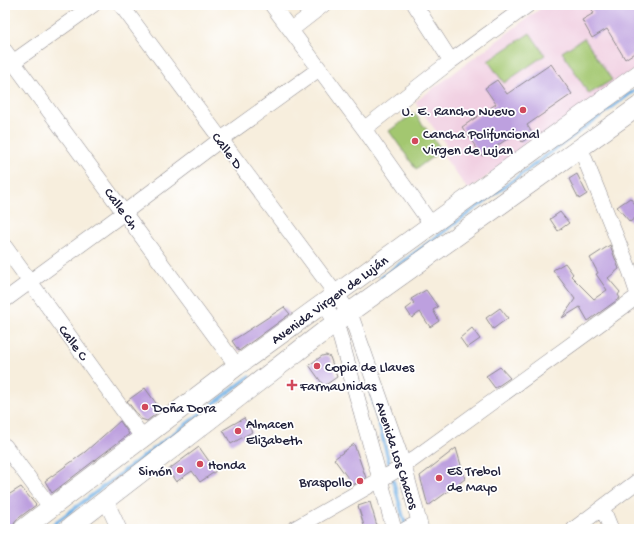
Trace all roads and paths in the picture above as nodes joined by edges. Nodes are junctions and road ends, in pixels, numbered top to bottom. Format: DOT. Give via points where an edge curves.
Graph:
graph roads {
  1 [pos="93,5"];
  2 [pos="121,5"];
  3 [pos="272,5"];
  4 [pos="323,5"];
  5 [pos="415,5"];
  6 [pos="528,5"];
  7 [pos="291,30"];
  8 [pos="8,60"];
  9 [pos="451,61"];
  10 [pos="319,69"];
  11 [pos="639,74"];
  12 [pos="639,106"];
  13 [pos="364,129"];
  14 [pos="220,140"];
  15 [pos="580,147"];
  16 [pos="125,212"];
  17 [pos="431,224"];
  18 [pos="5,247"];
  19 [pos="634,267"];
  20 [pos="30,281"];
  21 [pos="638,297"];
  22 [pos="330,299"];
  23 [pos="5,300"];
  24 [pos="343,318"];
  25 [pos="237,366"];
  26 [pos="143,438"];
  27 [pos="5,446"];
  28 [pos="392,472"];
  29 [pos="639,480"];
  30 [pos="106,501"];
  31 [pos="51,508"];
  32 [pos="603,509"];
  33 [pos="415,526"];
  34 [pos="24,529"];
  35 [pos="68,529"];
  36 [pos="119,529"];
  37 [pos="294,529"];
  38 [pos="394,529"];
  39 [pos="574,529"];
  40 [pos="611,529"];
  1 -- 8 [label="street"];
  2 -- 14 [label="street, Calle D"];
  3 -- 7 [label="street"];
  4 -- 7 [label="street"];
  5 -- 9 [label="street"];
  6 -- 9 [label="street"];
  7 -- 10 [label="street"];
  8 -- 16 [label="street, Calle Ch"];
  9 -- 13 [label="street"];
  10 -- 13 [label="street"];
  10 -- 14 [label="street"];
  11 -- 17 [label="main road, Avenida Virgen de Luján"];
  12 -- 15 [label="main road, Avenida Virgen de Luján"];
  13 -- 17 [label="street"];
  14 -- 16 [label="street"];
  14 -- 22 [label="street, Calle D"];
  15 -- 19 [label="street"];
  15 -- 24 [label="main road, Avenida Virgen de Luján"];
  16 -- 20 [label="street"];
  16 -- 25 [label="street, Calle Ch"];
  17 -- 22 [label="main road, Avenida Virgen de Luján"];
  18 -- 20 [label="street, Calle C"];
  19 -- 21 [label="street"];
  20 -- 23 [label="street"];
  20 -- 26 [label="street, Calle C"];
  21 -- 28 [label="street"];
  22 -- 24 [label="street, Avenida Los Chacos"];
  22 -- 25 [label="main road, Avenida Virgen de Luján"];
  24 -- 28 [label="street, Avenida Los Chacos"];
  24 -- 28 [label="street, Avenida Los Chacos"];
  24 -- 30 [label="main road, Avenida Virgen de Luján"];
  25 -- 26 [label="main road, Avenida Virgen de Luján"];
  26 -- 31 [label="main road, Avenida Virgen de Luján"];
  27 -- 31 [label="street"];
  28 -- 33 [label="street, Avenida Los Chacos"];
  28 -- 37 [label="street"];
  28 -- 38 [label="street, Avenida Los Chacos"];
  29 -- 32 [label="street"];
  30 -- 35 [label="main road, Avenida Virgen de Luján"];
  30 -- 36 [label="street"];
  31 -- 34 [label="main road, Avenida Virgen de Luján"];
  32 -- 39 [label="street"];
  32 -- 40 [label="street"];
}
